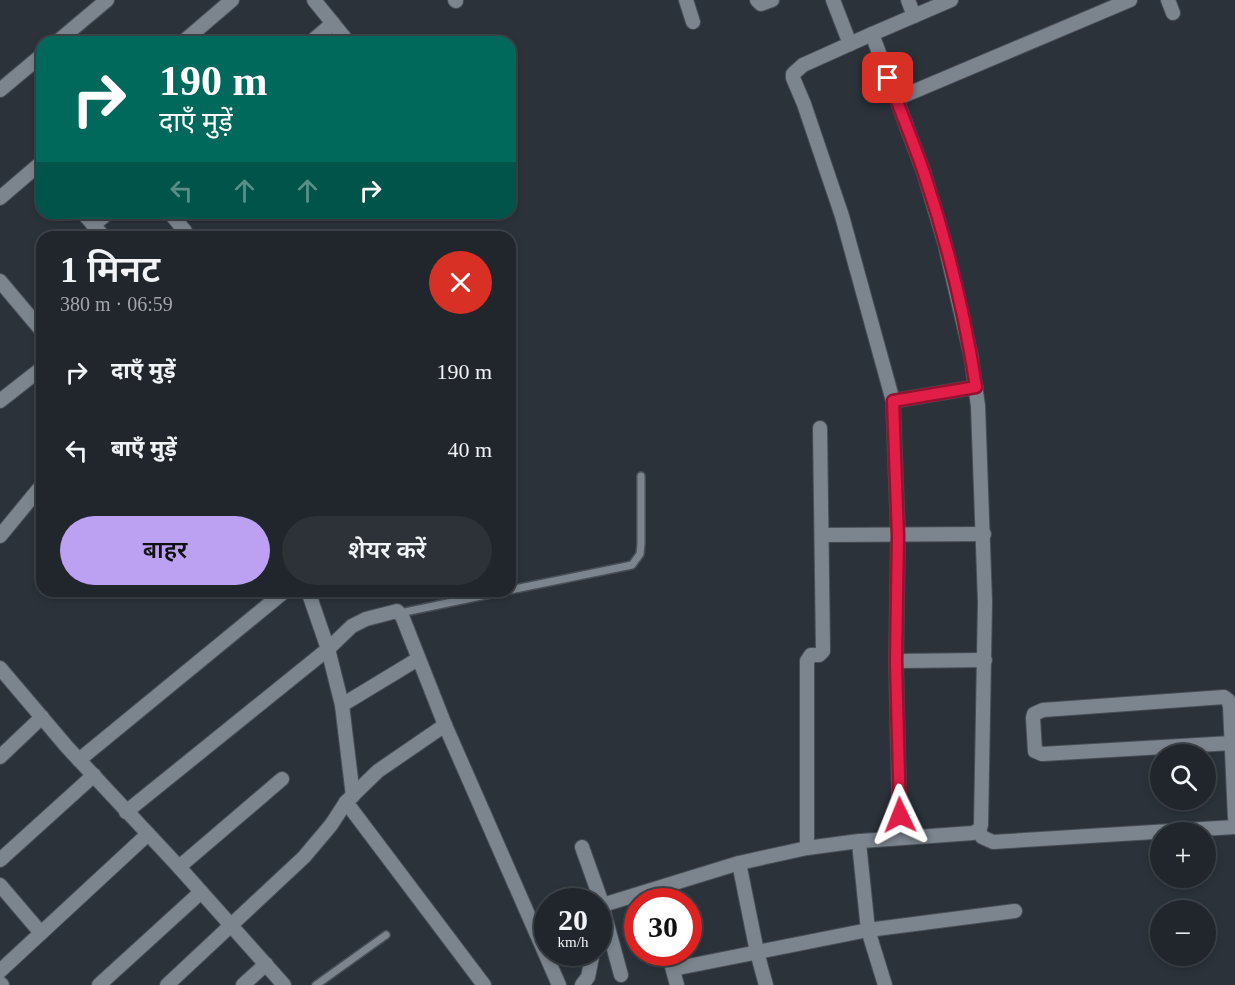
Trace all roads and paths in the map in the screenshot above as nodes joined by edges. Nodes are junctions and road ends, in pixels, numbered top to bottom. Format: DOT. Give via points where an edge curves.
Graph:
graph roads {
  1 [pos="107,0"];
  2 [pos="232,0"];
  3 [pos="314,0"];
  4 [pos="686,0"];
  5 [pos="757,0"];
  6 [pos="772,0"];
  7 [pos="833,0"];
  8 [pos="908,0"];
  9 [pos="951,0"];
  10 [pos="1130,0"];
  11 [pos="914,16"];
  12 [pos="693,22"];
  13 [pos="333,23"];
  14 [pos="872,34"];
  15 [pos="64,36"];
  16 [pos="190,36"];
  17 [pos="318,36"];
  18 [pos="343,36"];
  19 [pos="850,44"];
  20 [pos="36,60"];
  21 [pos="0,90"];
  22 [pos="896,99"];
  23 [pos="36,168"];
  24 [pos="0,198"];
  25 [pos="88,219"];
  26 [pos="100,219"];
  27 [pos="176,219"];
  28 [pos="93,225"];
  29 [pos="98,231"];
  30 [pos="185,231"];
  31 [pos="0,281"];
  32 [pos="36,325"];
  33 [pos="36,373"];
  34 [pos="976,387"];
  35 [pos="0,401"];
  36 [pos="893,401"];
  37 [pos="820,428"];
  38 [pos="641,476"];
  39 [pos="36,492"];
  40 [pos="984,534"];
  41 [pos="823,535"];
  42 [pos="0,536"];
  43 [pos="898,536"];
  44 [pos="516,589"];
  45 [pos="267,597"];
  46 [pos="310,597"];
  47 [pos="476,597"];
  48 [pos="400,613"];
  49 [pos="328,649"];
  50 [pos="418,659"];
  51 [pos="985,660"];
  52 [pos="896,661"];
  53 [pos="0,668"];
  54 [pos="342,705"];
  55 [pos="42,717"];
  56 [pos="445,725"];
  57 [pos="1232,743"];
  58 [pos="0,757"];
  59 [pos="80,760"];
  60 [pos="94,775"];
  61 [pos="282,779"];
  62 [pos="350,799"];
  63 [pos="126,812"];
  64 [pos="1235,818"];
  65 [pos="1235,827"];
  66 [pos="979,830"];
  67 [pos="148,834"];
  68 [pos="900,837"];
  69 [pos="859,842"];
  70 [pos="582,847"];
  71 [pos="807,848"];
  72 [pos="0,860"];
  73 [pos="738,863"];
  74 [pos="179,867"];
  75 [pos="0,885"];
  76 [pos="597,888"];
  77 [pos="673,888"];
  78 [pos="201,892"];
  79 [pos="1015,911"];
  80 [pos="230,925"];
  81 [pos="868,930"];
  82 [pos="41,933"];
  83 [pos="386,935"];
  84 [pos="612,938"];
  85 [pos="613,941"];
  86 [pos="757,952"];
  87 [pos="267,964"];
  88 [pos="589,966"];
  89 [pos="672,966"];
  90 [pos="673,969"];
  91 [pos="0,971"];
  92 [pos="621,975"];
  93 [pos="99,985"];
  94 [pos="168,985"];
  95 [pos="243,985"];
  96 [pos="284,985"];
  97 [pos="316,985"];
  98 [pos="484,985"];
  99 [pos="559,985"];
  100 [pos="582,985"];
  101 [pos="677,985"];
  102 [pos="766,985"];
  103 [pos="885,985"];
  1 -- 15 [label="street"];
  2 -- 16 [label="street"];
  3 -- 13 [label="street"];
  4 -- 12 [label="street"];
  5 -- 6 [label="street"];
  7 -- 19 [label="street"];
  8 -- 11 [label="street"];
  9 -- 11 [label="street"];
  10 -- 22 [label="street"];
  11 -- 14 [label="street"];
  13 -- 17 [label="street"];
  13 -- 18 [label="street"];
  14 -- 19 [label="street"];
  14 -- 22 [label="street"];
  19 -- 36 [label="street" via="803,65 793,78 842,216"];
  20 -- 21 [label="street"];
  22 -- 34 [label="street" via="945,244"];
  23 -- 24 [label="street"];
  25 -- 28 [label="street"];
  26 -- 28 [label="street"];
  27 -- 30 [label="street"];
  28 -- 29 [label="street"];
  31 -- 32 [label="street"];
  33 -- 35 [label="street"];
  34 -- 36 [label="street"];
  34 -- 40 [label="street"];
  36 -- 43 [label="street"];
  37 -- 41 [label="street"];
  38 -- 44 [label="lane" via="640,554 632,565"];
  39 -- 42 [label="street"];
  40 -- 43 [label="street"];
  40 -- 51 [label="street"];
  41 -- 43 [label="street"];
  41 -- 71 [label="street" via="823,651 807,661"];
  43 -- 52 [label="street"];
  45 -- 59 [label="street"];
  46 -- 49 [label="street"];
  47 -- 48 [label="lane"];
  48 -- 49 [label="street" via="394,610 359,622"];
  48 -- 50 [label="street"];
  49 -- 54 [label="street"];
  49 -- 63 [label="street"];
  50 -- 54 [label="street"];
  50 -- 56 [label="street"];
  51 -- 52 [label="street"];
  51 -- 66 [label="street"];
  52 -- 68 [label="street"];
  53 -- 55 [label="street"];
  54 -- 62 [label="street"];
  55 -- 58 [label="street"];
  55 -- 59 [label="street"];
  56 -- 62 [label="street" via="378,771"];
  56 -- 99 [label="street"];
  57 -- 57 [label="street" via="1230,706 1224,697 1043,710 1033,718 1033,746 1042,754"];
  57 -- 64 [label="street"];
  59 -- 60 [label="street"];
  60 -- 63 [label="street"];
  60 -- 72 [label="street"];
  61 -- 74 [label="street"];
  62 -- 80 [label="street" via="304,857"];
  62 -- 98 [label="street"];
  63 -- 67 [label="street"];
  65 -- 66 [label="street" via="993,842 982,837"];
  66 -- 68 [label="street"];
  67 -- 74 [label="street"];
  67 -- 82 [label="street"];
  68 -- 69 [label="street"];
  69 -- 71 [label="street"];
  69 -- 81 [label="street"];
  70 -- 76 [label="street"];
  71 -- 73 [label="street"];
  73 -- 77 [label="street"];
  73 -- 86 [label="street"];
  74 -- 78 [label="street"];
  75 -- 82 [label="street"];
  78 -- 80 [label="street"];
  78 -- 93 [label="street"];
  79 -- 81 [label="street"];
  80 -- 87 [label="street"];
  80 -- 94 [label="street"];
  81 -- 86 [label="street"];
  81 -- 103 [label="street"];
  82 -- 91 [label="street"];
  83 -- 97 [label="lane"];
  84 -- 85 [label="street"];
  85 -- 92 [label="street"];
  86 -- 90 [label="street"];
  86 -- 102 [label="street"];
  87 -- 95 [label="street"];
  87 -- 96 [label="street"];
  88 -- 100 [label="street"];
  89 -- 90 [label="street"];
  90 -- 101 [label="street"];
}
